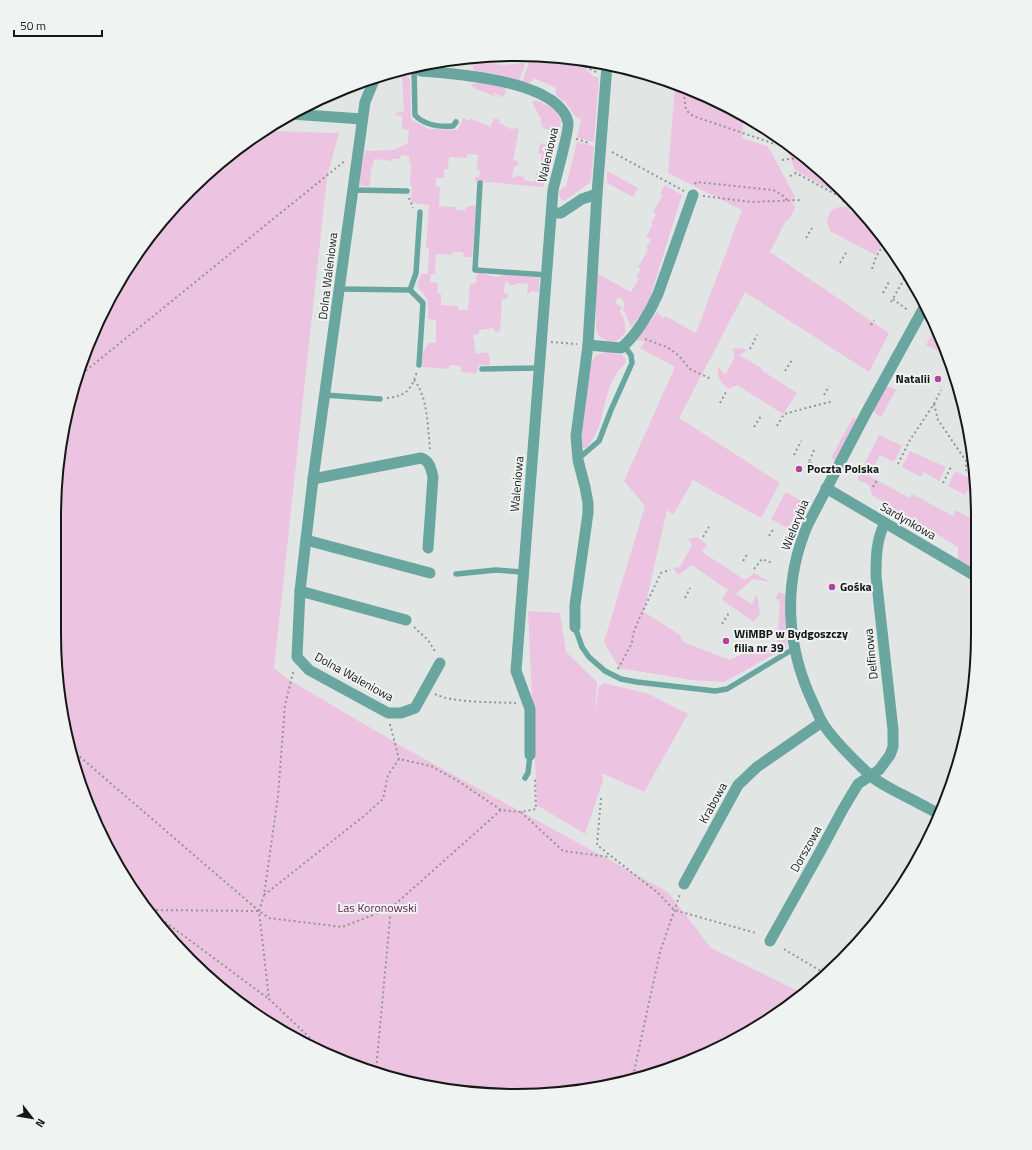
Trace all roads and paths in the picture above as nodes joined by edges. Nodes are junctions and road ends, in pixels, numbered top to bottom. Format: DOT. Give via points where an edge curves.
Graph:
graph roads {
  1 [pos="586,67"];
  2 [pos="427,70"];
  3 [pos="607,70"];
  4 [pos="418,72"];
  5 [pos="597,72"];
  6 [pos="372,84"];
  7 [pos="684,94"];
  8 [pos="302,115"];
  9 [pos="362,119"];
  10 [pos="456,122"];
  11 [pos="565,136"];
  12 [pos="775,144"];
  13 [pos="600,146"];
  14 [pos="359,149"];
  15 [pos="797,158"];
  16 [pos="782,160"];
  17 [pos="790,176"];
  18 [pos="480,183"];
  19 [pos="352,190"];
  20 [pos="407,191"];
  21 [pos="597,194"];
  22 [pos="693,195"];
  23 [pos="802,200"];
  24 [pos="844,200"];
  25 [pos="788,201"];
  26 [pos="552,213"];
  27 [pos="419,214"];
  28 [pos="812,228"];
  29 [pos="806,238"];
  30 [pos="882,246"];
  31 [pos="847,251"];
  32 [pos="840,263"];
  33 [pos="872,269"];
  34 [pos="547,275"];
  35 [pos="904,279"];
  36 [pos="890,280"];
  37 [pos="340,289"];
  38 [pos="410,290"];
  39 [pos="883,293"];
  40 [pos="893,299"];
  41 [pos="891,302"];
  42 [pos="908,310"];
  43 [pos="922,311"];
  44 [pos="874,320"];
  45 [pos="871,325"];
  46 [pos="757,335"];
  47 [pos="633,336"];
  48 [pos="588,345"];
  49 [pos="541,346"];
  50 [pos="624,346"];
  51 [pos="750,349"];
  52 [pos="792,360"];
  53 [pos="419,365"];
  54 [pos="540,368"];
  55 [pos="482,369"];
  56 [pos="785,371"];
  57 [pos="85,372"];
  58 [pos="711,379"];
  59 [pos="414,380"];
  60 [pos="829,386"];
  61 [pos="941,390"];
  62 [pos="726,392"];
  63 [pos="325,395"];
  64 [pos="824,395"];
  65 [pos="380,399"];
  66 [pos="833,401"];
  67 [pos="720,402"];
  68 [pos="934,404"];
  69 [pos="761,416"];
  70 [pos="777,426"];
  71 [pos="754,427"];
  72 [pos="801,441"];
  73 [pos="814,450"];
  74 [pos="794,455"];
  75 [pos="578,460"];
  76 [pos="428,462"];
  77 [pos="808,462"];
  78 [pos="898,464"];
  79 [pos="952,465"];
  80 [pos="806,467"];
  81 [pos="822,469"];
  82 [pos="966,471"];
  83 [pos="313,479"];
  84 [pos="877,480"];
  85 [pos="943,483"];
  86 [pos="873,487"];
  87 [pos="826,488"];
  88 [pos="885,524"];
  89 [pos="710,525"];
  90 [pos="774,528"];
  91 [pos="770,536"];
  92 [pos="703,537"];
  93 [pos="306,540"];
  94 [pos="428,548"];
  95 [pos="748,553"];
  96 [pos="743,561"];
  97 [pos="772,563"];
  98 [pos="754,569"];
  99 [pos="670,570"];
  100 [pos="523,572"];
  101 [pos="430,574"];
  102 [pos="456,574"];
  103 [pos="971,574"];
  104 [pos="690,588"];
  105 [pos="300,590"];
  106 [pos="685,598"];
  107 [pos="728,613"];
  108 [pos="406,620"];
  109 [pos="722,624"];
  110 [pos="575,627"];
  111 [pos="795,648"];
  112 [pos="297,657"];
  113 [pos="440,663"];
  114 [pos="614,676"];
  115 [pos="434,694"];
  116 [pos="528,704"];
  117 [pos="388,713"];
  118 [pos="822,722"];
  119 [pos="78,755"];
  120 [pos="530,755"];
  121 [pos="399,759"];
  122 [pos="534,772"];
  123 [pos="871,776"];
  124 [pos="525,778"];
  125 [pos="601,798"];
  126 [pos="501,810"];
  127 [pos="935,811"];
  128 [pos="521,812"];
  129 [pos="611,857"];
  130 [pos="684,884"];
  131 [pos="264,896"];
  132 [pos="391,908"];
  133 [pos="154,910"];
  134 [pos="674,910"];
  135 [pos="259,911"];
  136 [pos="165,923"];
  137 [pos="756,933"];
  138 [pos="770,941"];
  139 [pos="784,949"];
  140 [pos="821,971"];
  141 [pos="269,999"];
  142 [pos="315,1042"];
  143 [pos="376,1067"];
  144 [pos="634,1073"];
  1 -- 5 [label="path"];
  2 -- 11 [label="street, Waleniowa" via="484,77 520,86 552,100 560,106 568,123"];
  3 -- 13 [label="street"];
  4 -- 10 [label="lane" via="415,115 434,126 452,126"];
  6 -- 9 [label="street, Dolna Waleniowa"];
  7 -- 12 [label="path" via="686,110 693,116"];
  8 -- 9 [label="street"];
  9 -- 14 [label="street, Dolna Waleniowa"];
  11 -- 13 [label="path"];
  11 -- 26 [label="street, Waleniowa" via="553,190"];
  13 -- 21 [label="street"];
  13 -- 22 [label="path"];
  14 -- 19 [label="street, Dolna Waleniowa"];
  14 -- 57 [label="path"];
  15 -- 16 [label="path"];
  17 -- 24 [label="path" via="796,172"];
  18 -- 34 [label="lane" via="475,270"];
  19 -- 20 [label="lane"];
  19 -- 37 [label="street, Dolna Waleniowa"];
  20 -- 27 [label="path" via="410,203 416,214"];
  21 -- 26 [label="street" via="582,199 561,213"];
  21 -- 48 [label="street"];
  22 -- 25 [label="path" via="751,202"];
  22 -- 25 [label="path" via="696,182 773,190"];
  22 -- 47 [label="street" via="658,294 652,308"];
  23 -- 25 [label="path"];
  26 -- 34 [label="street, Waleniowa"];
  27 -- 38 [label="lane" via="416,273"];
  28 -- 29 [label="path"];
  30 -- 33 [label="path"];
  31 -- 32 [label="path"];
  34 -- 49 [label="street, Waleniowa"];
  35 -- 40 [label="path"];
  36 -- 39 [label="path"];
  37 -- 38 [label="lane"];
  37 -- 63 [label="street, Dolna Waleniowa"];
  38 -- 53 [label="lane" via="423,303"];
  40 -- 41 [label="path"];
  40 -- 42 [label="path"];
  43 -- 87 [label="street, Wielorybia"];
  44 -- 45 [label="path"];
  46 -- 51 [label="path"];
  47 -- 50 [label="street"];
  47 -- 58 [label="path" via="668,347 690,369"];
  48 -- 49 [label="path" via="550,342"];
  48 -- 50 [label="street" via="621,348"];
  48 -- 75 [label="street" via="576,436"];
  49 -- 54 [label="street, Waleniowa"];
  50 -- 75 [label="lane" via="631,355 632,363 599,441"];
  52 -- 56 [label="path"];
  53 -- 59 [label="path"];
  54 -- 55 [label="lane"];
  54 -- 100 [label="street, Waleniowa"];
  59 -- 65 [label="path" via="408,391 400,397"];
  59 -- 76 [label="path" via="419,386 426,416 430,451"];
  60 -- 64 [label="path"];
  61 -- 68 [label="path"];
  62 -- 67 [label="path"];
  63 -- 65 [label="lane"];
  63 -- 83 [label="street, Dolna Waleniowa"];
  66 -- 70 [label="path" via="784,414"];
  68 -- 78 [label="path" via="910,440"];
  68 -- 82 [label="path" via="938,420 966,461"];
  69 -- 71 [label="path"];
  72 -- 74 [label="path"];
  73 -- 77 [label="path"];
  75 -- 110 [label="street" via="588,503 588,514 575,605"];
  76 -- 83 [label="street" via="422,458"];
  76 -- 94 [label="street" via="433,477"];
  77 -- 80 [label="path"];
  77 -- 81 [label="path"];
  79 -- 85 [label="path"];
  83 -- 93 [label="street, Dolna Waleniowa"];
  84 -- 86 [label="path"];
  87 -- 88 [label="street, Sardynkowa"];
  87 -- 111 [label="street, Wielorybia" via="800,543 793,570 791,619"];
  88 -- 103 [label="street, Sardynkowa"];
  88 -- 123 [label="street, Delfinowa" via="878,538 876,576 893,746 886,762"];
  89 -- 92 [label="path"];
  90 -- 91 [label="path"];
  93 -- 101 [label="street"];
  93 -- 105 [label="street, Dolna Waleniowa"];
  95 -- 96 [label="path"];
  97 -- 98 [label="path" via="762,559"];
  99 -- 114 [label="path" via="662,573 639,619 632,643"];
  100 -- 102 [label="lane" via="496,570"];
  100 -- 116 [label="street, Waleniowa" via="516,670"];
  104 -- 106 [label="path"];
  105 -- 108 [label="street"];
  105 -- 112 [label="street, Dolna Waleniowa"];
  107 -- 109 [label="path"];
  108 -- 113 [label="path" via="428,640"];
  110 -- 114 [label="lane" via="582,647 589,657"];
  111 -- 114 [label="lane" via="727,689 715,691 637,682"];
  111 -- 118 [label="street, Wielorybia" via="802,678"];
  112 -- 117 [label="street, Dolna Waleniowa" via="309,670"];
  112 -- 131 [label="path" via="285,705 278,796"];
  113 -- 117 [label="street, Dolna Waleniowa" via="414,708 401,713"];
  115 -- 116 [label="path" via="457,699"];
  116 -- 120 [label="street, Waleniowa"];
  117 -- 121 [label="path"];
  118 -- 123 [label="street, Wielorybia"];
  118 -- 130 [label="street, Krabowa" via="757,767 738,785"];
  119 -- 135 [label="path"];
  120 -- 124 [label="lane"];
  121 -- 126 [label="path" via="431,766"];
  121 -- 131 [label="path" via="388,775 383,799"];
  122 -- 128 [label="path" via="536,809"];
  123 -- 127 [label="street, Wielorybia"];
  123 -- 138 [label="street, Dorszowa" via="858,784 846,802"];
  125 -- 129 [label="path" via="597,845"];
  126 -- 128 [label="path"];
  126 -- 132 [label="path"];
  128 -- 129 [label="path" via="563,851"];
  129 -- 134 [label="path" via="658,893"];
  130 -- 134 [label="path"];
  131 -- 135 [label="path"];
  132 -- 135 [label="path" via="342,927 269,918"];
  132 -- 143 [label="path"];
  133 -- 135 [label="path"];
  134 -- 137 [label="path"];
  134 -- 144 [label="path" via="660,952"];
  135 -- 141 [label="path"];
  136 -- 141 [label="path"];
  139 -- 140 [label="path"];
  141 -- 142 [label="path"];
}
